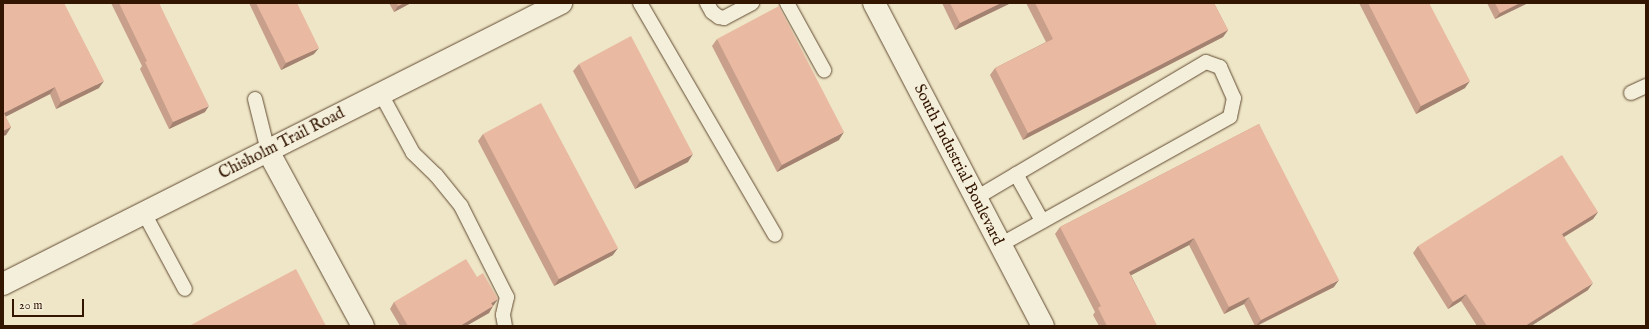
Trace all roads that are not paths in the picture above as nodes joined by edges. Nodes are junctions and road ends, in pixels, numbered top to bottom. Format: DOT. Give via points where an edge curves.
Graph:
graph roads {
  1 [pos="562,3"];
  2 [pos="640,3"];
  3 [pos="707,3"];
  4 [pos="752,3"];
  5 [pos="788,3"];
  6 [pos="874,3"];
  7 [pos="824,70"];
  8 [pos="1646,86"];
  9 [pos="1632,93"];
  10 [pos="380,94"];
  11 [pos="255,99"];
  12 [pos="268,151"];
  13 [pos="1016,174"];
  14 [pos="976,198"];
  15 [pos="144,213"];
  16 [pos="1042,221"];
  17 [pos="775,235"];
  18 [pos="1000,245"];
  19 [pos="3,284"];
  20 [pos="185,289"];
  21 [pos="363,326"];
  22 [pos="505,326"];
  23 [pos="1043,326"];
  1 -- 10 [label="street, Chisholm Trail Road"];
  2 -- 17 [label="lane"];
  3 -- 4 [label="lane" via="712,12 724,18"];
  5 -- 7 [label="lane"];
  6 -- 14 [label="street, South Industrial Boulevard"];
  8 -- 9 [label="lane"];
  10 -- 12 [label="street, Chisholm Trail Road"];
  10 -- 22 [label="lane" via="413,153 462,206 507,297 503,315"];
  11 -- 12 [label="lane"];
  12 -- 15 [label="street, Chisholm Trail Road"];
  12 -- 21 [label="street"];
  13 -- 14 [label="lane"];
  13 -- 16 [label="lane"];
  13 -- 16 [label="lane" via="1206,62 1220,67 1234,98 1230,116"];
  14 -- 18 [label="street, South Industrial Boulevard"];
  15 -- 19 [label="street, Chisholm Trail Road"];
  15 -- 20 [label="lane"];
  16 -- 18 [label="lane"];
  18 -- 23 [label="street, South Industrial Boulevard"];
}
